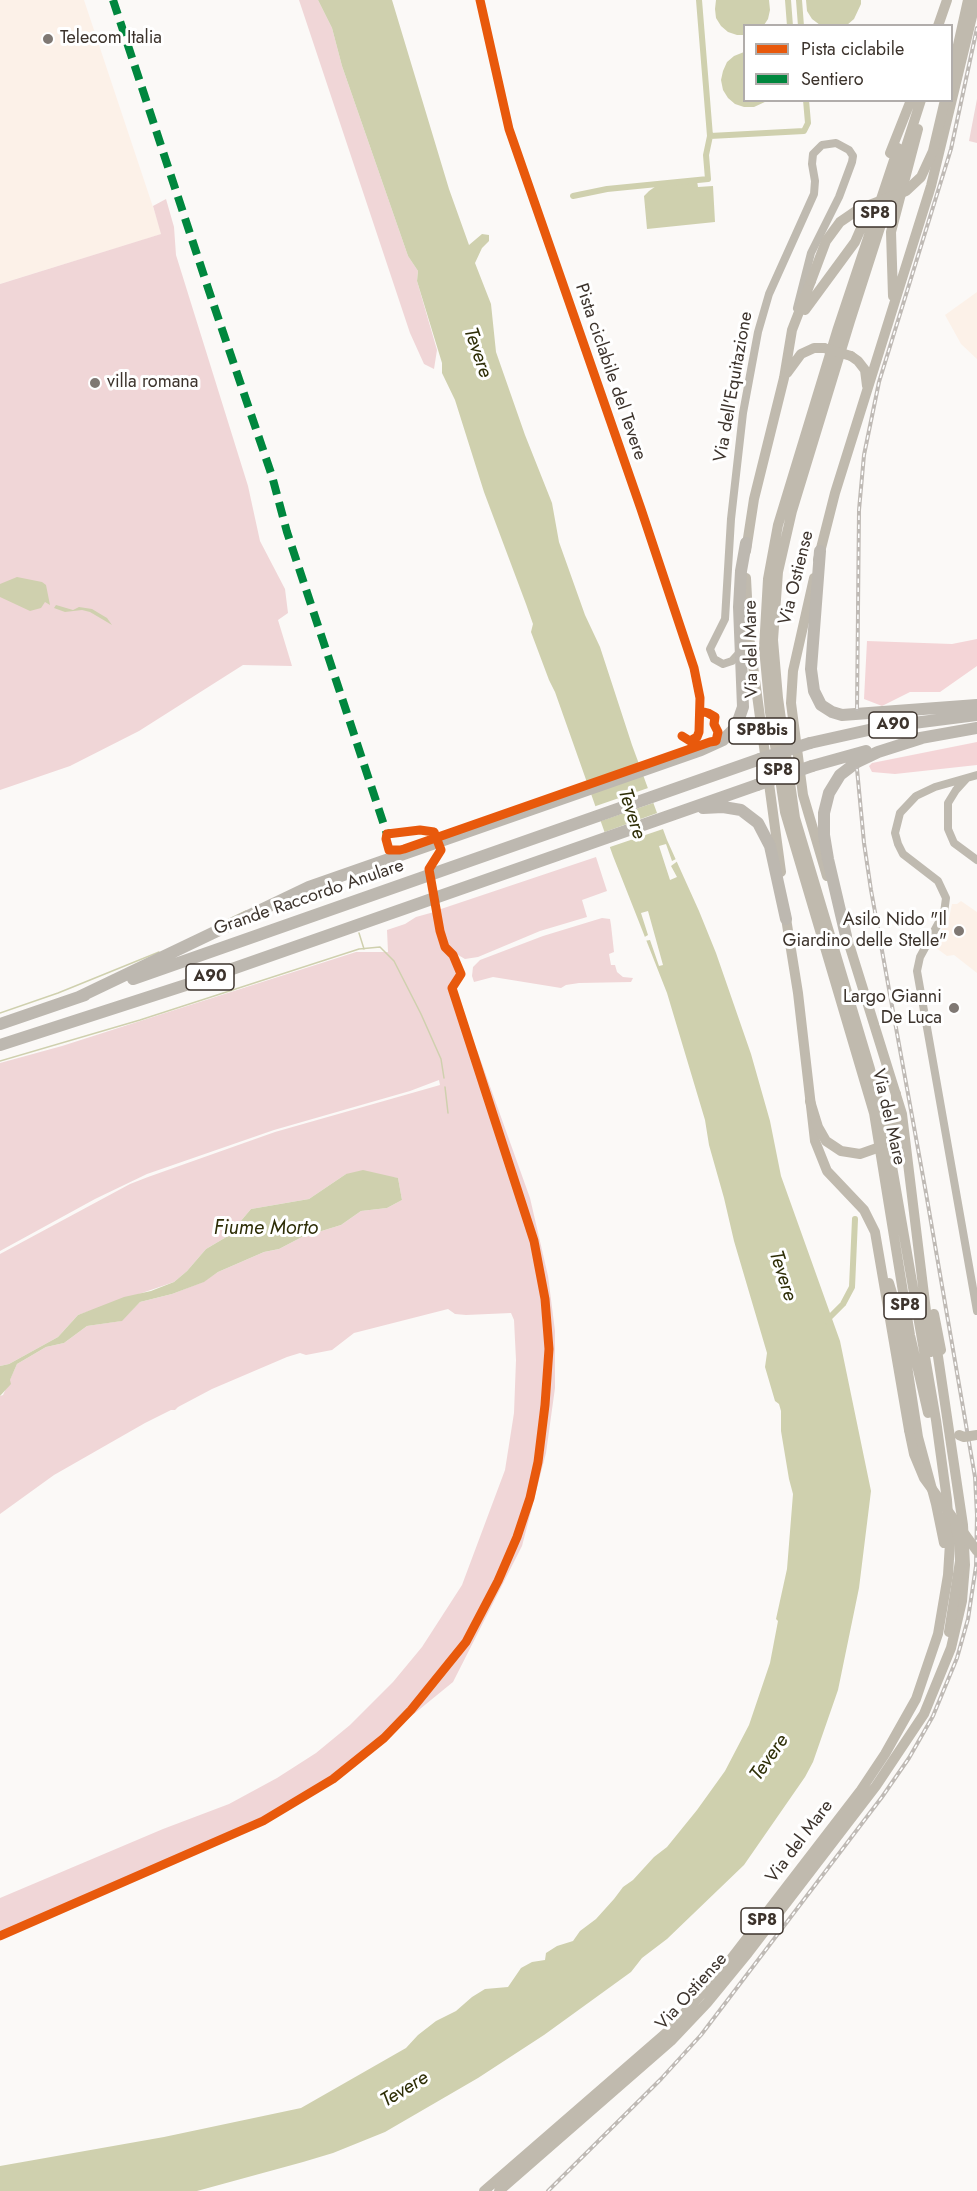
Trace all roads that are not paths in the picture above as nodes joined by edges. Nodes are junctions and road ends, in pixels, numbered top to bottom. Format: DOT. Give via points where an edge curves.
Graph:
graph roads {
  1 [pos="947,0"];
  2 [pos="953,0"];
  3 [pos="969,0"];
  4 [pos="976,0"];
  5 [pos="939,24"];
  6 [pos="946,24"];
  7 [pos="953,64"];
  8 [pos="953,95"];
  9 [pos="910,102"];
  10 [pos="915,102"];
  11 [pos="922,102"];
  12 [pos="923,102"];
  13 [pos="945,102"];
  14 [pos="951,102"];
  15 [pos="807,282"];
  16 [pos="890,317"];
  17 [pos="788,355"];
  18 [pos="784,378"];
  19 [pos="866,396"];
  20 [pos="746,543"];
  21 [pos="820,552"];
  22 [pos="741,651"];
  23 [pos="977,705"];
  24 [pos="977,715"];
  25 [pos="977,728"];
  26 [pos="922,738"];
  27 [pos="977,775"];
  28 [pos="966,778"];
  29 [pos="939,785"];
  30 [pos="948,803"];
  31 [pos="672,814"];
  32 [pos="977,860"];
  33 [pos="786,919"];
  34 [pos="846,936"];
  35 [pos="79,998"];
  36 [pos="0,1024"];
  37 [pos="0,1045"];
  38 [pos="896,1094"];
  39 [pos="810,1101"];
  40 [pos="909,1168"];
  41 [pos="882,1266"];
  42 [pos="977,1311"];
  43 [pos="934,1314"];
  44 [pos="936,1420"];
  45 [pos="977,1435"];
  46 [pos="939,1450"];
  47 [pos="947,1510"];
  48 [pos="977,1551"];
  49 [pos="946,1587"];
  50 [pos="897,1755"];
  51 [pos="484,2191"];
  52 [pos="499,2191"];
  1 -- 5 [label="main road"];
  2 -- 6 [label="main road"];
  3 -- 7 [label="main road"];
  4 -- 8 [label="main road, Via Ostiense / SP8bis"];
  9 -- 17 [label="main road" via="859,234 806,308"];
  10 -- 46 [label="main road, Via del Mare / SP8" via="859,262 782,510 768,579 764,644 786,820 874,1113 910,1335"];
  11 -- 44 [label="main road, Via del Mare / SP8" via="792,511 778,572 773,639 795,818 883,1117"];
  12 -- 16 [label="main road" via="891,229"];
  13 -- 15 [label="main road, Via Ostiense / SP8bis, bridge" via="933,151 921,177 906,191 859,209 840,222 826,241"];
  14 -- 16 [label="main road, Via Ostiense / SP8bis" via="931,186"];
  15 -- 17 [label="main road, Via Ostiense / SP8bis"];
  15 -- 22 [label="street, Via dell'Equitazione" via="817,238 837,203 853,158 851,152 836,143 820,147 813,154 814,194 769,294 743,413 730,519 725,619 710,649 716,661 723,664 732,662"];
  16 -- 19 [label="main road, Via Ostiense / SP8bis"];
  17 -- 18 [label="main road, Via Ostiense / SP8bis"];
  18 -- 19 [label="main road, bridge" via="801,354 824,348 858,361 867,378"];
  18 -- 20 [label="main road, Via Ostiense / SP8bis"];
  19 -- 21 [label="main road, Via Ostiense / SP8bis"];
  20 -- 22 [label="highway" via="740,597"];
  20 -- 33 [label="main road, Via Ostiense / SP8bis" via="749,636"];
  21 -- 23 [label="highway" via="811,669 821,705 843,715"];
  21 -- 34 [label="main road, Via Ostiense / SP8bis" via="793,671 791,709 806,806"];
  22 -- 35 [label="highway" via="742,713 730,734 711,747 340,875 284,898"];
  24 -- 35 [label="highway, Grande Raccordo Anulare / A90, bridge" via="882,727 810,743"];
  25 -- 26 [label="highway, A90"];
  26 -- 31 [label="highway, A90, bridge" via="812,766"];
  26 -- 34 [label="highway" via="856,762 840,775 829,793 824,835"];
  27 -- 28 [label="street"];
  28 -- 29 [label="street"];
  28 -- 30 [label="street"];
  29 -- 30 [label="street"];
  29 -- 42 [label="street" via="907,804 895,829 903,854 938,881 946,898 942,917 918,963 918,973"];
  30 -- 32 [label="street" via="951,839"];
  31 -- 33 [label="highway" via="705,808 738,809 754,818 767,838"];
  31 -- 37 [label="highway, A90" via="141,1000"];
  33 -- 39 [label="main road, Via Ostiense / SP8bis"];
  34 -- 38 [label="main road, Via Ostiense / SP8bis"];
  35 -- 36 [label="highway, Grande Raccordo Anulare / A90"];
  38 -- 39 [label="main road, bridge" via="896,1117 890,1135 877,1148 860,1154 841,1151 826,1141"];
  38 -- 40 [label="main road, Via Ostiense / SP8bis, bridge"];
  39 -- 41 [label="main road, SP8bis, bridge" via="821,1159 832,1178 869,1218 877,1236"];
  40 -- 43 [label="main road, SP8bis"];
  40 -- 44 [label="main road"];
  41 -- 47 [label="main road, SP8bis, bridge" via="914,1454 924,1478"];
  41 -- 49 [label="main road" via="897,1306 918,1437 943,1533"];
  43 -- 45 [label="main road, bridge" via="954,1426 964,1437"];
  43 -- 50 [label="main road, SP8bis" via="938,1366 963,1525 965,1572 959,1616 945,1665 924,1714"];
  44 -- 46 [label="main road, Via del Mare / SP8"];
  46 -- 49 [label="main road, Via del Mare / SP8" via="949,1521"];
  47 -- 48 [label="main road, bridge"];
  47 -- 50 [label="main road, SP8bis, bridge" via="960,1552 949,1632 925,1699"];
  49 -- 51 [label="main road, Via del Mare / SP8" via="934,1648 903,1724 871,1776 752,1935 672,2028"];
  50 -- 52 [label="main road, Via Ostiense / SP8bis" via="748,1953 690,2022"];
}
